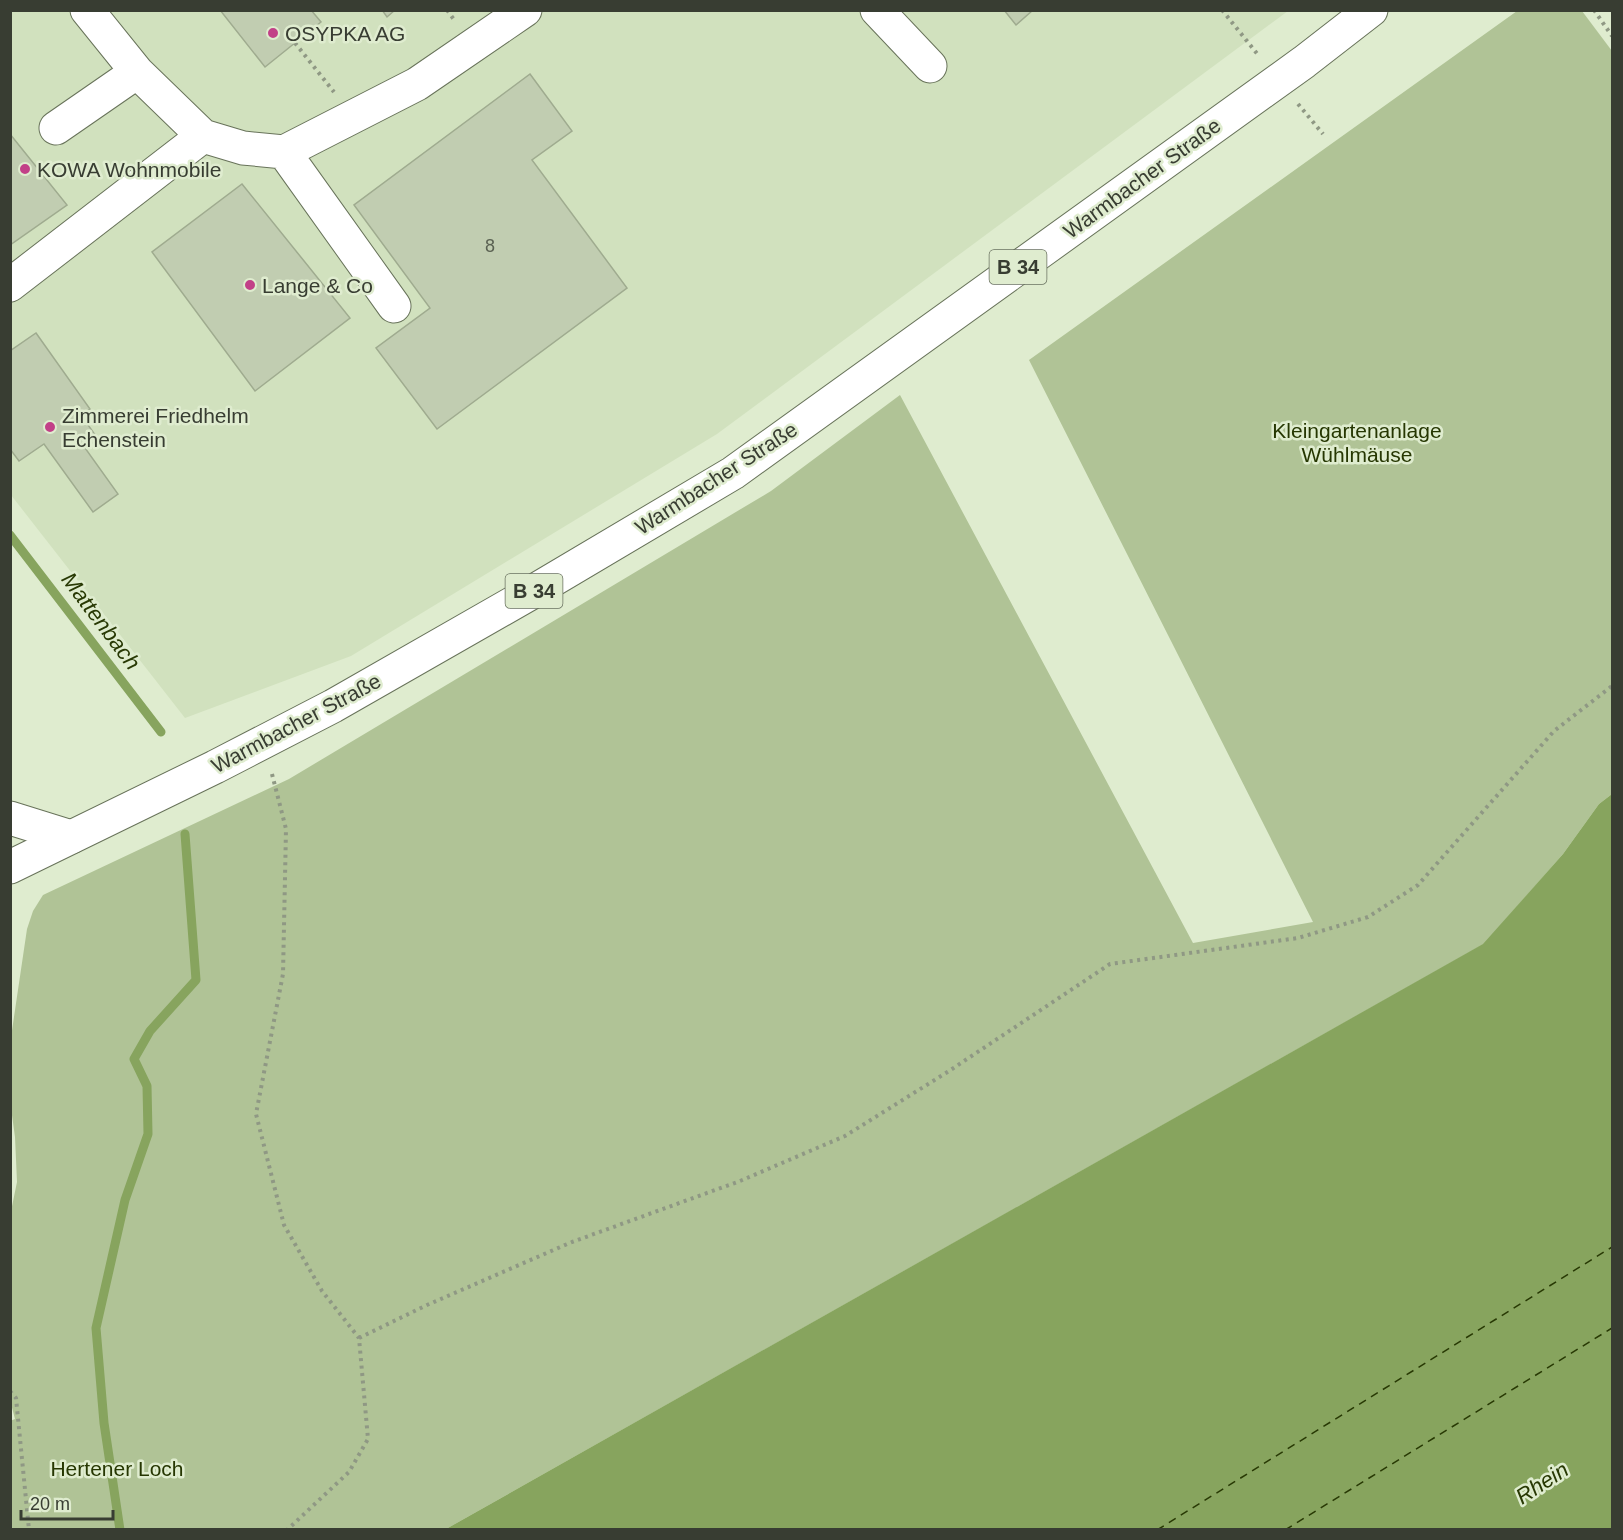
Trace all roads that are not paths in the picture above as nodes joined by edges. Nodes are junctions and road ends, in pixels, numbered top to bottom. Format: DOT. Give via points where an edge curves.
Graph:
graph roads {
  1 [pos="87,10"];
  2 [pos="525,10"];
  3 [pos="878,10"];
  4 [pos="1371,10"];
  5 [pos="930,66"];
  6 [pos="137,72"];
  7 [pos="56,128"];
  8 [pos="203,136"];
  9 [pos="284,152"];
  10 [pos="10,285"];
  11 [pos="394,306"];
  12 [pos="10,818"];
  13 [pos="70,837"];
  14 [pos="10,867"];
  1 -- 6 [label="main road"];
  2 -- 9 [label="main road" via="417,84"];
  3 -- 5 [label="main road"];
  4 -- 13 [label="main road, Warmbacher Straße / B 34" via="733,473 333,706"];
  6 -- 7 [label="main road"];
  6 -- 8 [label="main road"];
  8 -- 9 [label="main road" via="243,148"];
  8 -- 10 [label="main road"];
  9 -- 11 [label="main road"];
  12 -- 13 [label="main road"];
  13 -- 14 [label="main road, Warmbacher Straße / B 34"];
}
